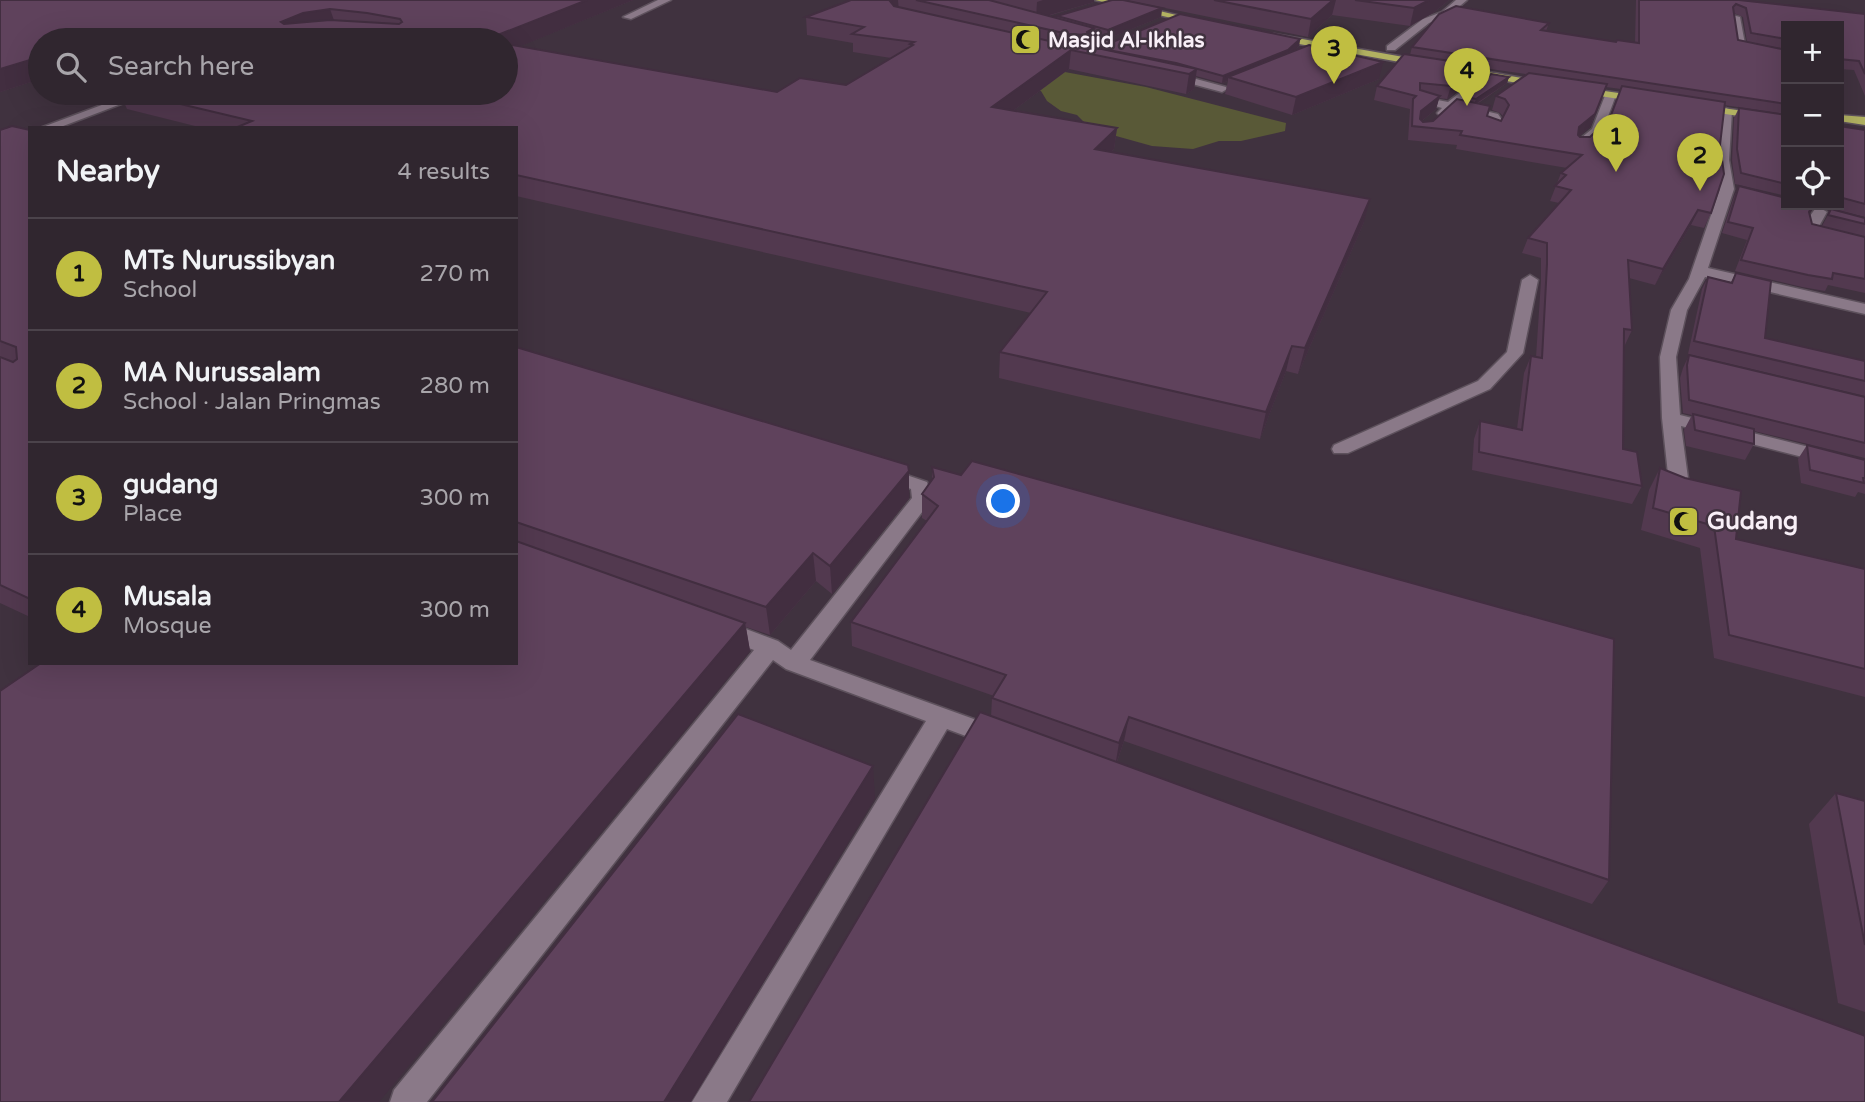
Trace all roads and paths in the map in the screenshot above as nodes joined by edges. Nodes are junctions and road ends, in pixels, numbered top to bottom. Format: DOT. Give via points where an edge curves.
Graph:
graph roads {
  1 [pos="666,0"];
  2 [pos="1147,0"];
  3 [pos="1462,0"];
  4 [pos="1101,4"];
  5 [pos="628,17"];
  6 [pos="1175,17"];
  7 [pos="1735,17"];
  8 [pos="1153,26"];
  9 [pos="1062,32"];
  10 [pos="1327,48"];
  11 [pos="1391,48"];
  12 [pos="1088,53"];
  13 [pos="1313,53"];
  14 [pos="1781,54"];
  15 [pos="1162,74"];
  16 [pos="1486,75"];
  17 [pos="1521,81"];
  18 [pos="1560,82"];
  19 [pos="1235,84"];
  20 [pos="1222,89"];
  21 [pos="1609,94"];
  22 [pos="1201,98"];
  23 [pos="1422,100"];
  24 [pos="110,105"];
  25 [pos="1450,107"];
  26 [pos="1726,111"];
  27 [pos="1781,111"];
  28 [pos="1477,112"];
  29 [pos="1781,119"];
  30 [pos="1844,119"];
  31 [pos="1865,121"];
  32 [pos="1431,124"];
  33 [pos="52,126"];
  34 [pos="1844,128"];
  35 [pos="1491,129"];
  36 [pos="1865,131"];
  37 [pos="1579,146"];
  38 [pos="1812,210"];
  39 [pos="1865,244"];
  40 [pos="1700,271"];
  41 [pos="1530,279"];
  42 [pos="1865,309"];
  43 [pos="1671,418"];
  44 [pos="1341,449"];
  45 [pos="1865,467"];
  46 [pos="871,470"];
  47 [pos="1679,493"];
  48 [pos="694,619"];
  49 [pos="770,647"];
  50 [pos="794,663"];
  51 [pos="941,717"];
  52 [pos="1019,746"];
  53 [pos="405,1102"];
  54 [pos="708,1102"];
  1 -- 5 [label="street"];
  2 -- 6 [label="highway" via="1213,20"];
  3 -- 11 [label="street"];
  4 -- 6 [label="highway"];
  6 -- 8 [label="street"];
  7 -- 14 [label="street" via="1740,45"];
  9 -- 12 [label="street" via="1107,43"];
  10 -- 11 [label="highway" via="1266,30"];
  10 -- 13 [label="street"];
  10 -- 16 [label="highway"];
  11 -- 18 [label="highway"];
  15 -- 20 [label="street"];
  16 -- 17 [label="highway"];
  16 -- 25 [label="street"];
  17 -- 18 [label="highway"];
  17 -- 28 [label="street"];
  18 -- 21 [label="highway"];
  18 -- 21 [label="highway" via="1662,98"];
  19 -- 20 [label="street"];
  20 -- 22 [label="street"];
  21 -- 37 [label="street" via="1597,130"];
  23 -- 25 [label="street"];
  24 -- 33 [label="street"];
  25 -- 28 [label="street"];
  25 -- 32 [label="street"];
  26 -- 27 [label="highway" via="1689,102"];
  26 -- 29 [label="highway"];
  26 -- 40 [label="street" via="1723,177 1733,190"];
  28 -- 35 [label="street" via="1496,117"];
  30 -- 31 [label="highway"];
  34 -- 36 [label="highway"];
  38 -- 39 [label="street" via="1825,213 1812,223 1811,230"];
  40 -- 42 [label="street"];
  40 -- 43 [label="street" via="1679,310"];
  41 -- 44 [label="street" via="1515,353 1484,385"];
  43 -- 45 [label="street"];
  43 -- 47 [label="street"];
  46 -- 50 [label="street" via="920,486 922,499"];
  48 -- 49 [label="street"];
  49 -- 50 [label="street"];
  49 -- 53 [label="street"];
  50 -- 51 [label="street"];
  51 -- 52 [label="street"];
  51 -- 54 [label="street"];
}
